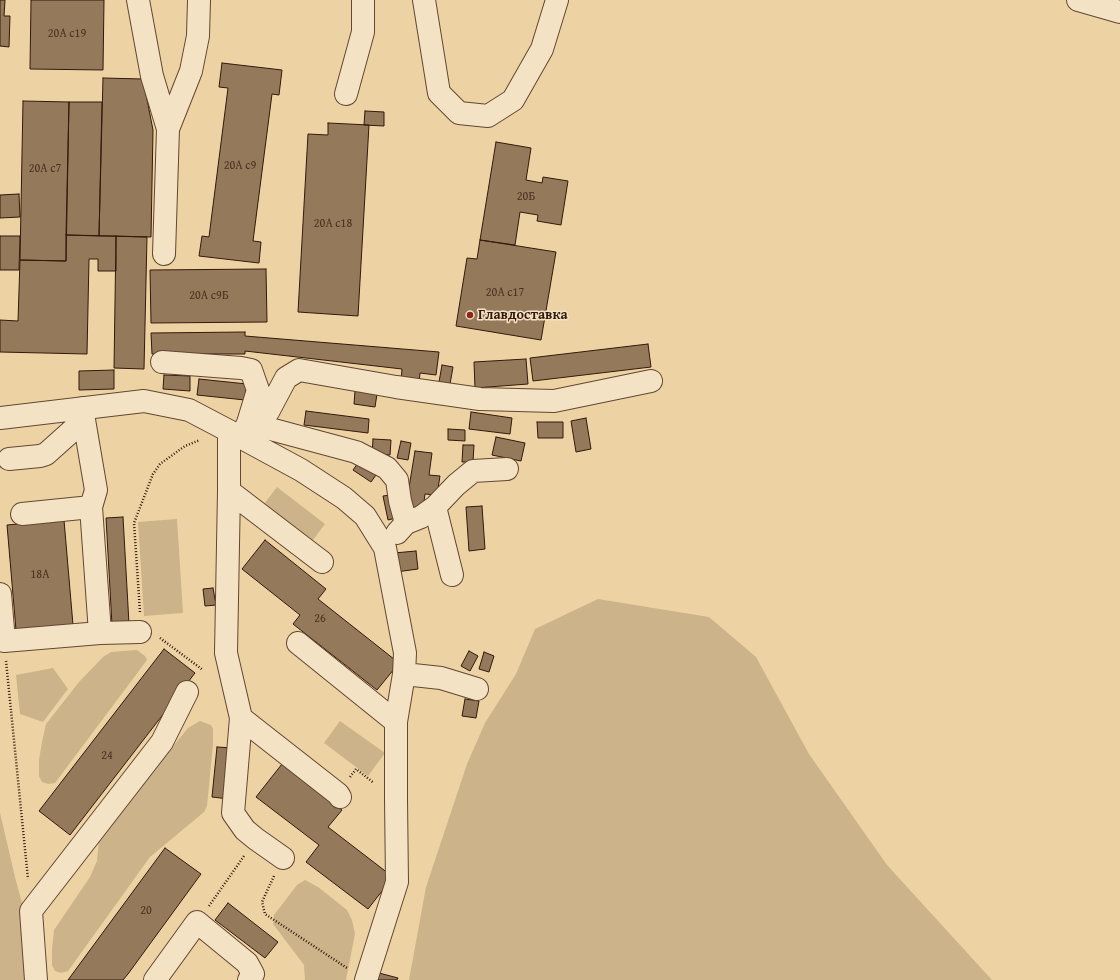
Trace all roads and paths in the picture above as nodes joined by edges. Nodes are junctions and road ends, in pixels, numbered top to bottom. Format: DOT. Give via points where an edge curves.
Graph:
graph roads {
  1 [pos="138,0"];
  2 [pos="199,0"];
  3 [pos="364,0"];
  4 [pos="424,0"];
  5 [pos="557,0"];
  6 [pos="1078,0"];
  7 [pos="1120,12"];
  8 [pos="346,94"];
  9 [pos="168,129"];
  10 [pos="164,254"];
  11 [pos="162,362"];
  12 [pos="651,381"];
  13 [pos="83,414"];
  14 [pos="0,418"];
  15 [pos="239,431"];
  16 [pos="9,459"];
  17 [pos="507,469"];
  18 [pos="229,491"];
  19 [pos="91,507"];
  20 [pos="435,507"];
  21 [pos="22,514"];
  22 [pos="406,523"];
  23 [pos="385,548"];
  24 [pos="322,562"];
  25 [pos="452,575"];
  26 [pos="0,594"];
  27 [pos="146,627"];
  28 [pos="100,634"];
  29 [pos="4,641"];
  30 [pos="298,643"];
  31 [pos="203,670"];
  32 [pos="404,674"];
  33 [pos="477,689"];
  34 [pos="187,692"];
  35 [pos="241,718"];
  36 [pos="396,722"];
  37 [pos="340,797"];
  38 [pos="256,839"];
  39 [pos="283,858"];
  40 [pos="28,880"];
  41 [pos="197,922"];
  42 [pos="360,976"];
  43 [pos="36,980"];
  44 [pos="155,980"];
  45 [pos="249,980"];
  1 -- 9 [label="lane" via="152,76"];
  2 -- 9 [label="lane" via="198,36 191,71"];
  3 -- 8 [label="lane" via="363,32"];
  4 -- 5 [label="lane" via="439,93 459,113 488,116 513,100 542,49"];
  6 -- 7 [label="lane"];
  9 -- 10 [label="lane"];
  11 -- 15 [label="lane" via="251,370 258,390"];
  12 -- 15 [label="lane" via="554,401 480,399 299,370 286,378 268,412"];
  13 -- 14 [label="lane"];
  13 -- 15 [label="lane" via="144,401 189,410"];
  13 -- 16 [label="lane" via="46,454"];
  13 -- 19 [label="lane" via="96,490"];
  15 -- 18 [label="lane"];
  15 -- 22 [label="lane" via="356,452 387,468 397,480"];
  15 -- 23 [label="lane" via="344,498 365,516"];
  15 -- 27 [label="path" via="185,446 160,464 153,474 134,523"];
  17 -- 20 [label="lane" via="473,471"];
  18 -- 24 [label="lane"];
  18 -- 35 [label="lane" via="226,653"];
  19 -- 21 [label="lane"];
  19 -- 28 [label="lane"];
  20 -- 22 [label="lane"];
  20 -- 25 [label="lane"];
  22 -- 23 [label="lane"];
  23 -- 32 [label="lane" via="405,653"];
  26 -- 29 [label="lane"];
  27 -- 28 [label="lane"];
  27 -- 31 [label="path"];
  28 -- 29 [label="lane"];
  29 -- 40 [label="path"];
  30 -- 36 [label="lane"];
  32 -- 33 [label="lane" via="441,678"];
  32 -- 36 [label="lane"];
  34 -- 43 [label="lane" via="162,742 31,911"];
  35 -- 37 [label="lane"];
  35 -- 38 [label="lane" via="233,813 245,830"];
  36 -- 42 [label="lane" via="397,882"];
  38 -- 39 [label="lane"];
  38 -- 41 [label="path"];
  39 -- 42 [label="path" via="262,902 265,914"];
  41 -- 44 [label="lane"];
  41 -- 45 [label="lane" via="247,963 253,974"];
}
